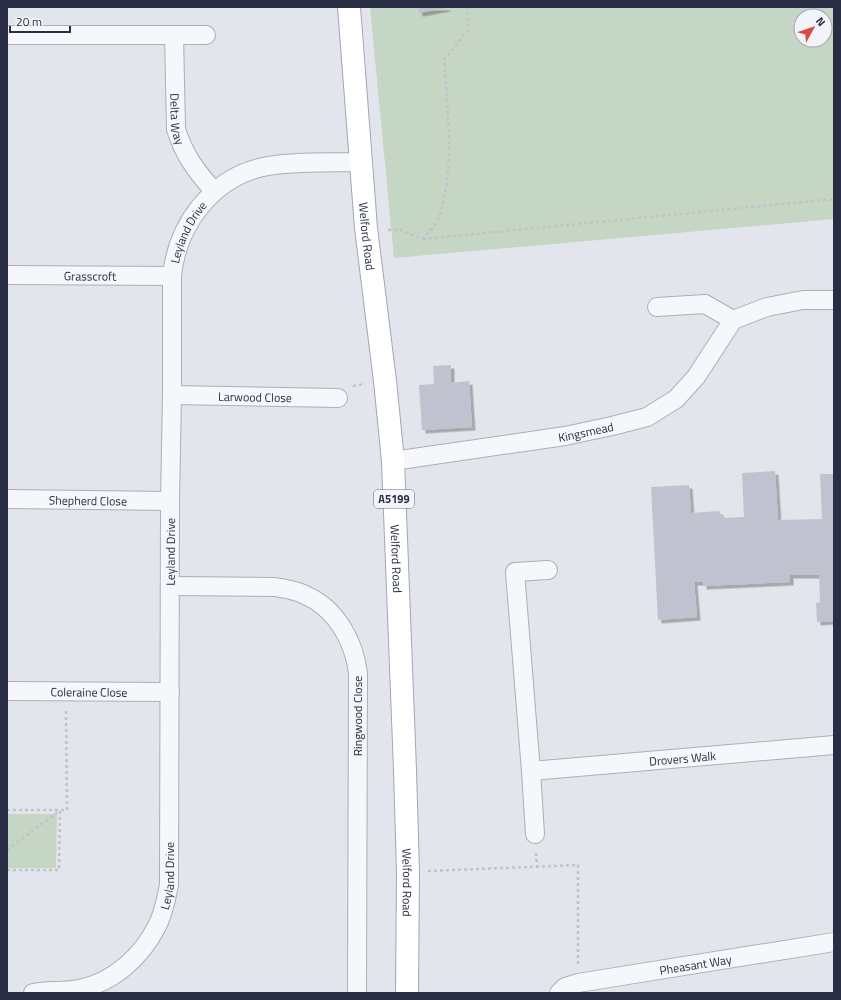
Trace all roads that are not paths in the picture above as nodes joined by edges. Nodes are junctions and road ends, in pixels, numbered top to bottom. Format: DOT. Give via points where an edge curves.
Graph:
graph roads {
  1 [pos="349,7"];
  2 [pos="7,35"];
  3 [pos="206,35"];
  4 [pos="174,36"];
  5 [pos="360,162"];
  6 [pos="214,191"];
  7 [pos="7,275"];
  8 [pos="172,276"];
  9 [pos="834,300"];
  10 [pos="657,307"];
  11 [pos="733,320"];
  12 [pos="172,395"];
  13 [pos="338,398"];
  14 [pos="393,461"];
  15 [pos="7,499"];
  16 [pos="170,501"];
  17 [pos="548,570"];
  18 [pos="170,586"];
  19 [pos="7,691"];
  20 [pos="170,692"];
  21 [pos="834,745"];
  22 [pos="531,771"];
  23 [pos="535,834"];
  24 [pos="834,942"];
  25 [pos="33,993"];
  26 [pos="357,993"];
  27 [pos="408,993"];
  28 [pos="559,993"];
  1 -- 5 [label="main road, Welford Road / A5199"];
  2 -- 4 [label="street"];
  3 -- 4 [label="street"];
  4 -- 6 [label="street, Delta Way" via="176,129 187,157"];
  5 -- 6 [label="street, Leyland Drive" via="263,168 242,174"];
  5 -- 14 [label="main road, Welford Road / A5199"];
  6 -- 8 [label="street, Leyland Drive" via="183,232"];
  7 -- 8 [label="street, Grasscroft"];
  8 -- 12 [label="street, Leyland Drive"];
  9 -- 11 [label="street" via="803,300 767,307"];
  10 -- 11 [label="street" via="705,304"];
  11 -- 14 [label="street, Kingsmead" via="696,378 676,399 647,417 565,436"];
  12 -- 13 [label="street, Larwood Close"];
  12 -- 16 [label="street, Leyland Drive"];
  14 -- 27 [label="main road, Welford Road / A5199" via="408,872"];
  15 -- 16 [label="street, Shepherd Close"];
  16 -- 18 [label="street, Leyland Drive"];
  17 -- 22 [label="street" via="515,572"];
  18 -- 20 [label="street, Leyland Drive"];
  18 -- 26 [label="street, Ringwood Close" via="275,587 291,590 306,595 328,611 339,622 352,645 358,673"];
  19 -- 20 [label="street, Coleraine Close"];
  20 -- 25 [label="street, Leyland Drive" via="169,885 158,926 137,956 109,978 79,989"];
  21 -- 22 [label="street, Drovers Walk"];
  22 -- 23 [label="street"];
  24 -- 28 [label="street, Pheasant Way" via="578,983 566,987"];
}
